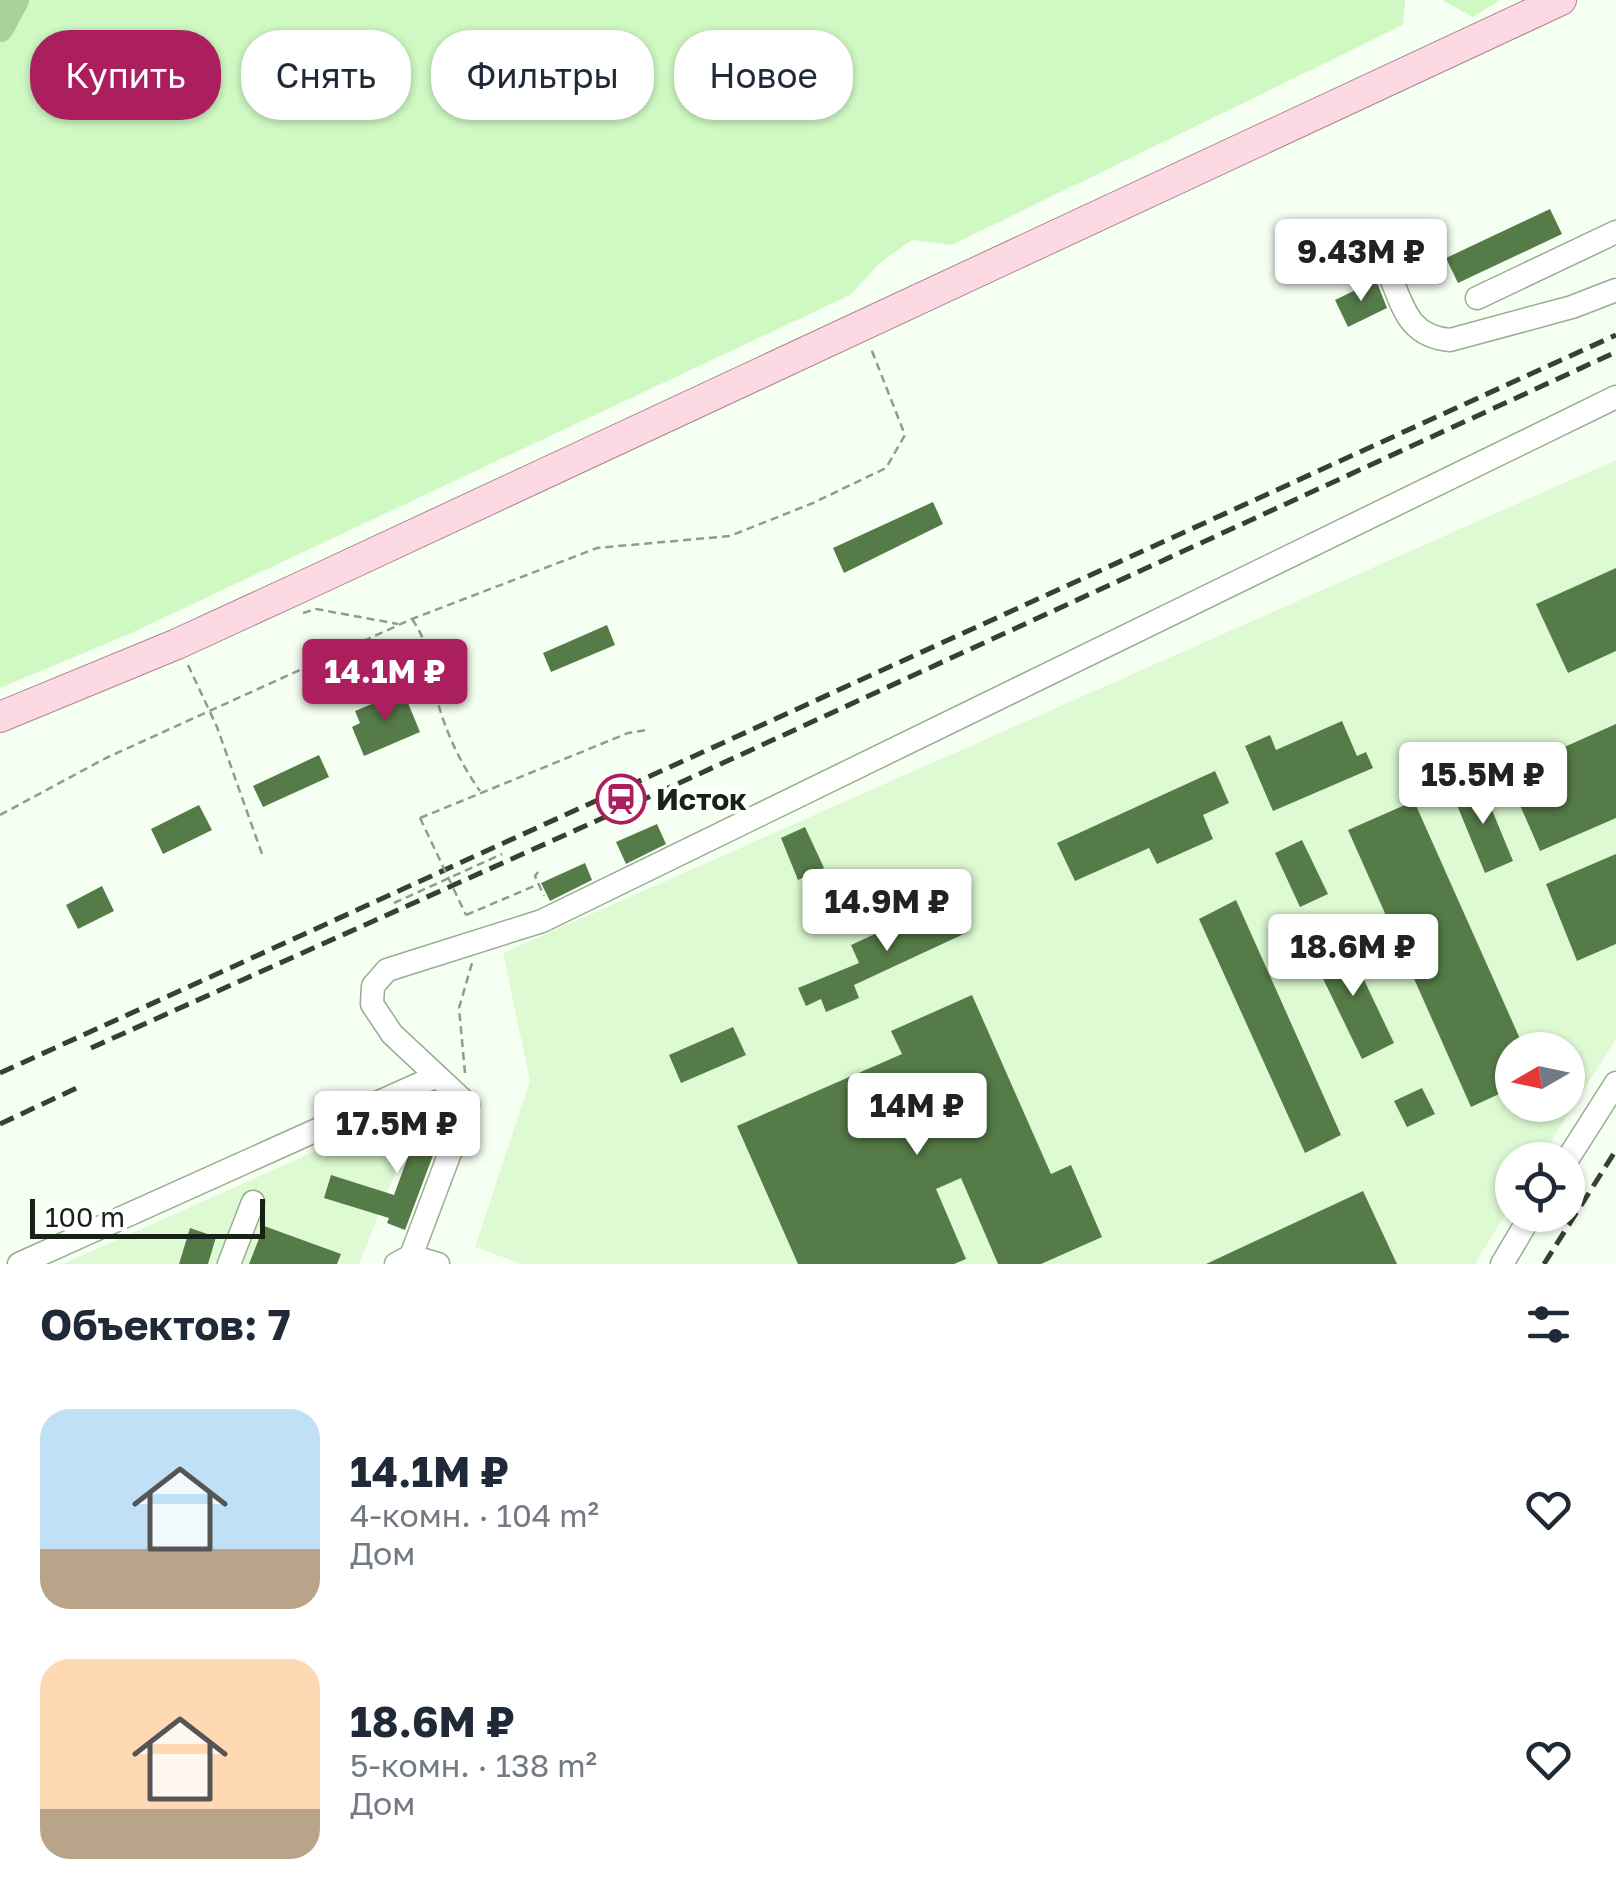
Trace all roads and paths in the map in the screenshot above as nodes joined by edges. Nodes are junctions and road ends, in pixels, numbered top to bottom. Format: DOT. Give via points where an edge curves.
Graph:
graph roads {
  1 [pos="1561,0"];
  2 [pos="1616,232"];
  3 [pos="1387,269"];
  4 [pos="1616,290"];
  5 [pos="1478,298"];
  6 [pos="861,327"];
  7 [pos="1616,396"];
  8 [pos="294,615"];
  9 [pos="412,619"];
  10 [pos="400,624"];
  11 [pos="176,644"];
  12 [pos="210,710"];
  13 [pos="0,716"];
  14 [pos="646,730"];
  15 [pos="479,792"];
  16 [pos="0,815"];
  17 [pos="262,854"];
  18 [pos="502,854"];
  19 [pos="538,872"];
  20 [pos="448,877"];
  21 [pos="538,884"];
  22 [pos="394,902"];
  23 [pos="553,916"];
  24 [pos="478,941"];
  25 [pos="437,1076"];
  26 [pos="1616,1083"];
  27 [pos="468,1105"];
  28 [pos="1578,1142"];
  29 [pos="253,1202"];
  30 [pos="1521,1232"];
  31 [pos="404,1260"];
  32 [pos="19,1264"];
  33 [pos="230,1264"];
  34 [pos="438,1264"];
  35 [pos="1502,1264"];
  1 -- 6 [label="main road"];
  2 -- 5 [label="street"];
  3 -- 4 [label="street" via="1414,327 1450,340"];
  6 -- 9 [label="path" via="906,435 886,468 730,536 597,548"];
  6 -- 11 [label="main road"];
  7 -- 23 [label="street"];
  8 -- 10 [label="path" via="316,609"];
  9 -- 10 [label="path"];
  9 -- 15 [label="path" via="430,652 447,730"];
  10 -- 12 [label="path"];
  11 -- 12 [label="path"];
  11 -- 13 [label="main road"];
  12 -- 16 [label="path"];
  12 -- 17 [label="path"];
  14 -- 15 [label="path"];
  15 -- 20 [label="path, bridge" via="420,818"];
  18 -- 20 [label="path"];
  19 -- 21 [label="path"];
  20 -- 21 [label="path, bridge" via="466,916"];
  20 -- 22 [label="path"];
  21 -- 23 [label="path"];
  23 -- 24 [label="street"];
  24 -- 25 [label="street" via="387,970 373,986 372,1004 392,1034"];
  24 -- 27 [label="path" via="459,1008"];
  25 -- 27 [label="street"];
  25 -- 32 [label="street"];
  26 -- 28 [label="street"];
  27 -- 31 [label="street"];
  29 -- 33 [label="street"];
  30 -- 35 [label="street"];
  31 -- 34 [label="street"];
}
